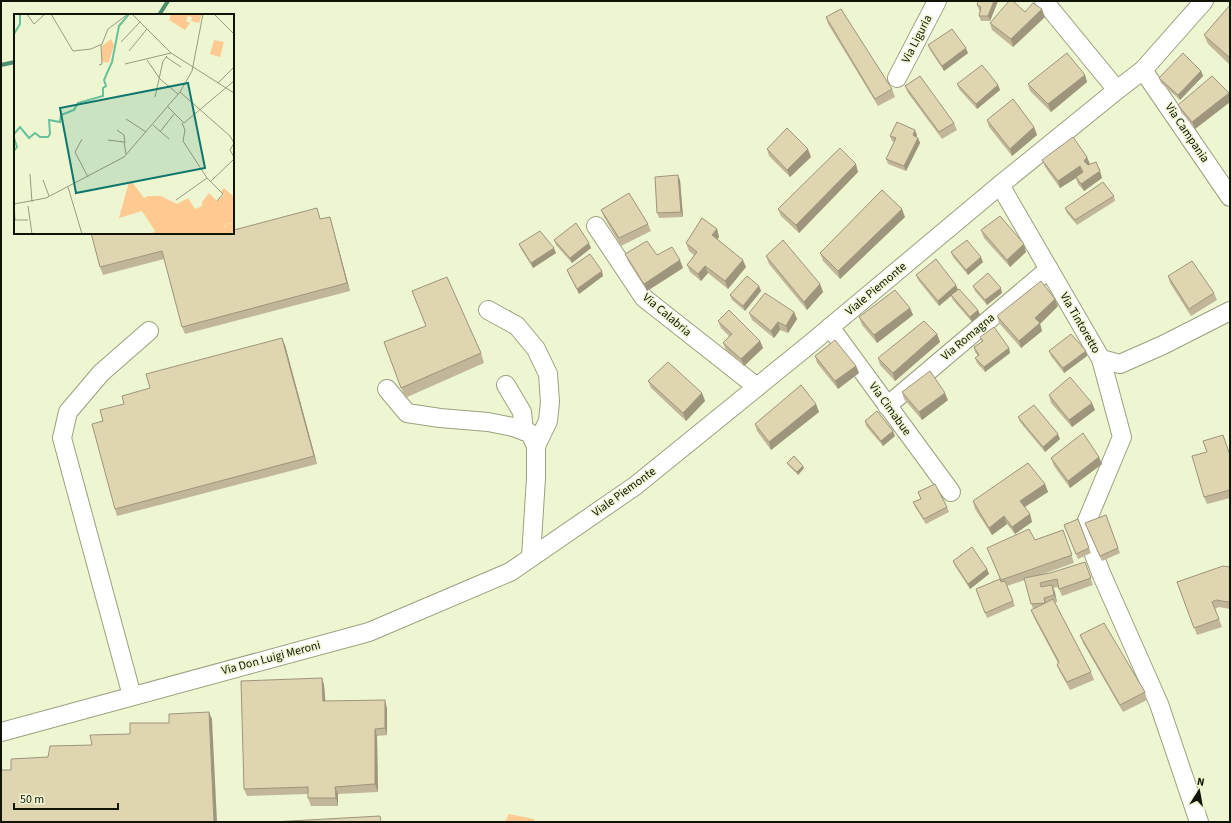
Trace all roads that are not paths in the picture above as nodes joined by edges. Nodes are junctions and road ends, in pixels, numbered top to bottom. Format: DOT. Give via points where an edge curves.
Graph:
graph roads {
  1 [pos="937,1"];
  2 [pos="1044,1"];
  3 [pos="1204,1"];
  4 [pos="1143,70"];
  5 [pos="897,78"];
  6 [pos="1117,90"];
  7 [pos="1000,185"];
  8 [pos="1230,197"];
  9 [pos="596,226"];
  10 [pos="1049,269"];
  11 [pos="488,310"];
  12 [pos="1230,311"];
  13 [pos="830,327"];
  14 [pos="149,331"];
  15 [pos="1101,359"];
  16 [pos="506,385"];
  17 [pos="757,387"];
  18 [pos="387,389"];
  19 [pos="887,406"];
  20 [pos="524,431"];
  21 [pos="536,446"];
  22 [pos="951,492"];
  23 [pos="531,557"];
  24 [pos="132,696"];
  25 [pos="1,732"];
  26 [pos="1199,822"];
  1 -- 5 [label="street, Via Liguria"];
  2 -- 6 [label="street"];
  3 -- 4 [label="street, Viale Piemonte"];
  4 -- 6 [label="street, Viale Piemonte"];
  4 -- 8 [label="street, Via Campania"];
  6 -- 7 [label="street, Viale Piemonte"];
  7 -- 10 [label="street, Via Tintoretto"];
  7 -- 13 [label="street, Viale Piemonte"];
  9 -- 17 [label="street, Via Calabria" via="644,298"];
  10 -- 15 [label="street, Via Tintoretto"];
  10 -- 19 [label="street, Via Romagna"];
  11 -- 21 [label="street" via="518,326 536,349 548,374 548,420"];
  12 -- 15 [label="street, Via Tintoretto" via="1120,364"];
  13 -- 17 [label="street, Viale Piemonte"];
  13 -- 19 [label="street, Via Cimabue"];
  14 -- 24 [label="street" via="101,373 68,412 62,438"];
  15 -- 26 [label="street" via="1122,437 1084,528 1101,573 1159,704"];
  16 -- 20 [label="street" via="522,412"];
  17 -- 23 [label="street, Viale Piemonte" via="635,486"];
  18 -- 20 [label="street" via="407,413 488,422"];
  19 -- 22 [label="street, Via Cimabue"];
  20 -- 21 [label="street" via="530,433"];
  21 -- 23 [label="street"];
  23 -- 24 [label="street, Via Don Luigi Meroni" via="510,572 369,632"];
  24 -- 25 [label="street, Via Don Luigi Meroni"];
}
